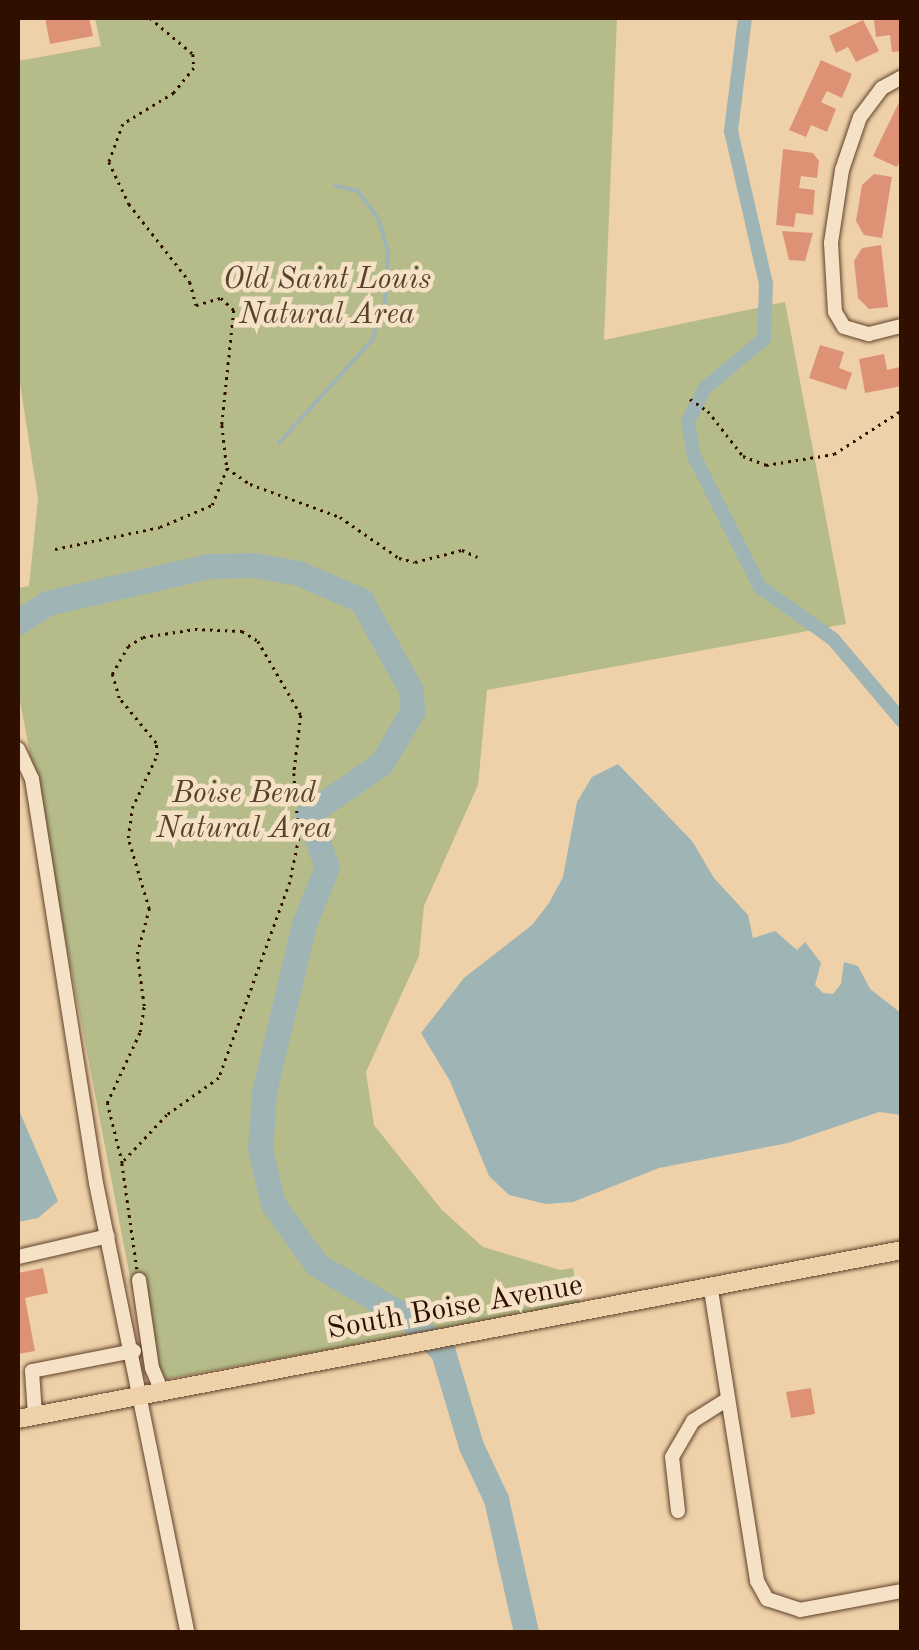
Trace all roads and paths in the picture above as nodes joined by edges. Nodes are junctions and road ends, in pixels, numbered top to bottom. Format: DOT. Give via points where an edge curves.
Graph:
graph roads {
  1 [pos="150,18"];
  2 [pos="902,77"];
  3 [pos="902,326"];
  4 [pos="690,399"];
  5 [pos="902,410"];
  6 [pos="227,468"];
  7 [pos="55,549"];
  8 [pos="478,557"];
  9 [pos="18,749"];
  10 [pos="122,1164"];
  11 [pos="108,1236"];
  12 [pos="902,1250"];
  13 [pos="18,1257"];
  14 [pos="138,1280"];
  15 [pos="711,1290"];
  16 [pos="134,1351"];
  17 [pos="162,1390"];
  18 [pos="143,1394"];
  19 [pos="728,1399"];
  20 [pos="26,1417"];
  21 [pos="678,1511"];
  22 [pos="902,1591"];
  23 [pos="187,1632"];
  1 -- 6 [label="path" via="193,54 194,68 174,93 123,124 109,162 129,204 190,282 196,305 220,298 234,310 222,425"];
  2 -- 3 [label="street" via="882,88 860,117 842,170 831,243 835,312 844,326 869,334"];
  4 -- 5 [label="path" via="743,456 783,465 834,454"];
  6 -- 7 [label="path" via="212,505 160,526"];
  6 -- 8 [label="path" via="250,484 340,517 399,558 415,562 462,550"];
  9 -- 11 [label="street" via="32,780"];
  10 -- 10 [label="path" via="154,1127 219,1078 290,882 298,838 294,773 301,715 258,641 242,631 195,628 143,637 128,646 112,674 118,698 158,754 132,808 128,838 149,909 137,954 140,1032 106,1104"];
  10 -- 14 [label="path"];
  11 -- 13 [label="street"];
  11 -- 16 [label="street"];
  12 -- 15 [label="main road, South Boise Avenue"];
  14 -- 17 [label="street" via="152,1368"];
  15 -- 17 [label="main road, South Boise Avenue"];
  15 -- 19 [label="street"];
  16 -- 18 [label="street"];
  16 -- 20 [label="street" via="32,1371"];
  17 -- 18 [label="main road, South Boise Avenue"];
  18 -- 20 [label="main road, South Boise Avenue"];
  18 -- 23 [label="street"];
  19 -- 21 [label="street" via="693,1421 672,1458"];
  19 -- 22 [label="street" via="758,1580 767,1599 800,1610"];
}
